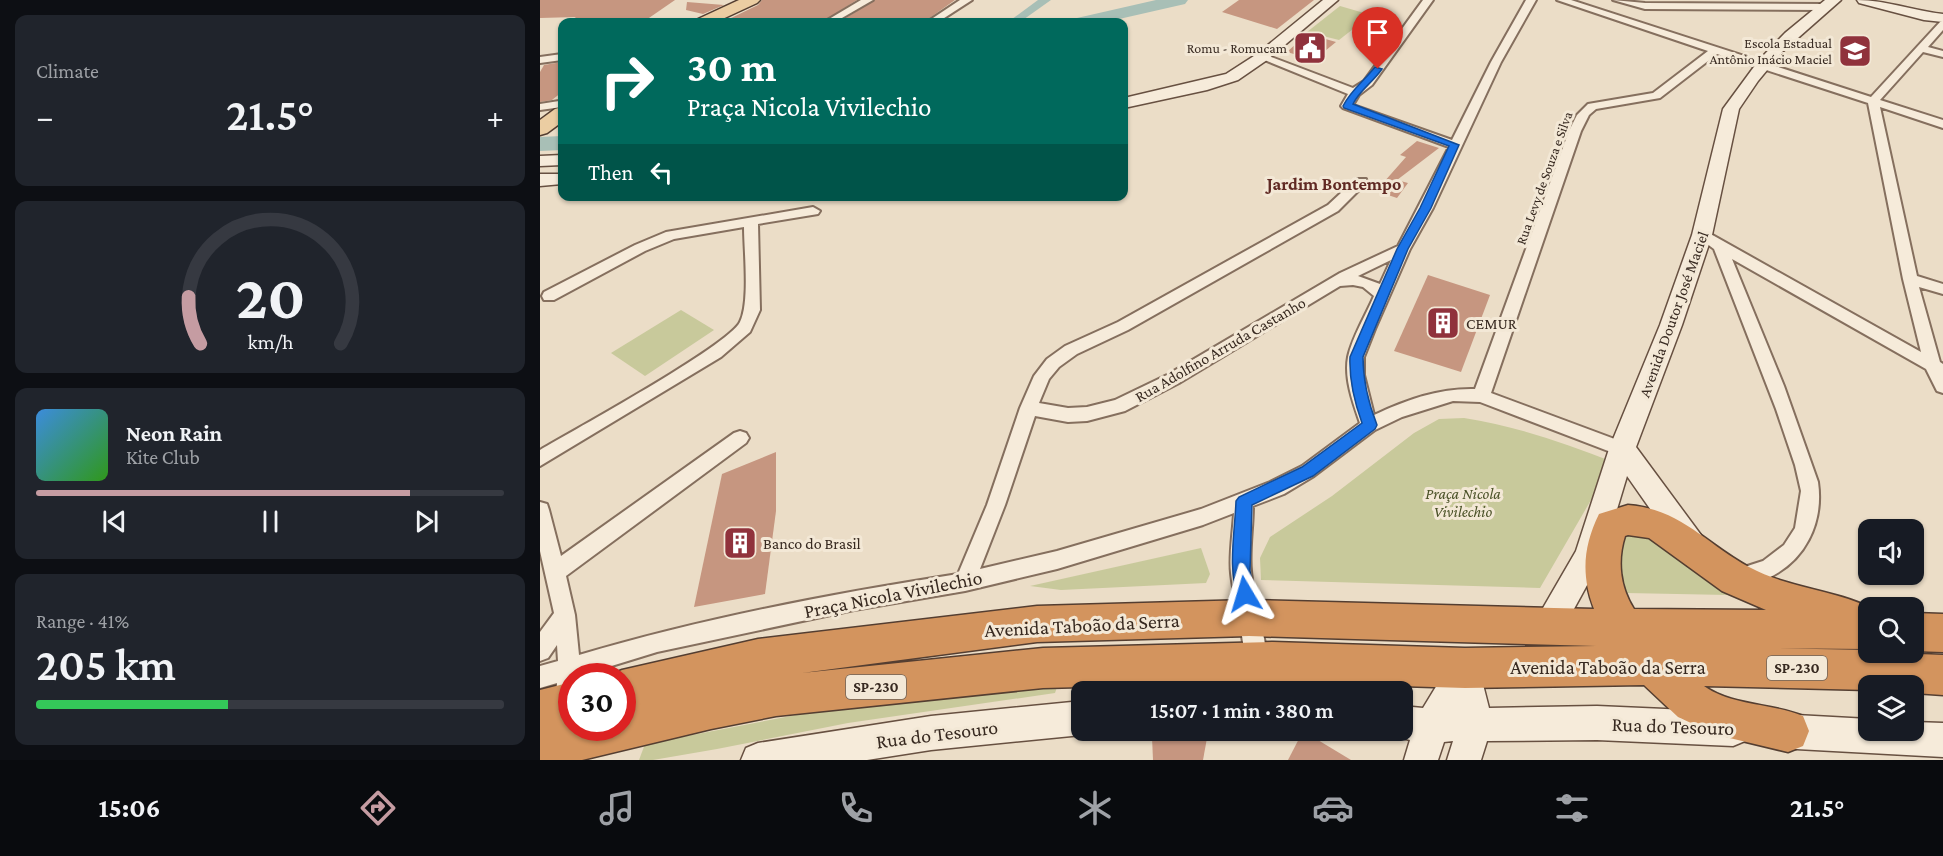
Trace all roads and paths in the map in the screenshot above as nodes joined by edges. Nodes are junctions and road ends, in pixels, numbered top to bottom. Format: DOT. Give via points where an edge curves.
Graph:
graph roads {
  1 [pos="752,0"];
  2 [pos="766,0"];
  3 [pos="868,0"];
  4 [pos="968,0"];
  5 [pos="1331,0"];
  6 [pos="1428,0"];
  7 [pos="1531,0"];
  8 [pos="1562,0"];
  9 [pos="1618,0"];
  10 [pos="1864,0"];
  11 [pos="1829,4"];
  12 [pos="713,18"];
  13 [pos="728,18"];
  14 [pos="836,18"];
  15 [pos="939,18"];
  16 [pos="1943,18"];
  17 [pos="1943,24"];
  18 [pos="1921,48"];
  19 [pos="1716,50"];
  20 [pos="1943,54"];
  21 [pos="1262,57"];
  22 [pos="558,58"];
  23 [pos="540,60"];
  24 [pos="1762,65"];
  25 [pos="1354,93"];
  26 [pos="1874,101"];
  27 [pos="1128,102"];
  28 [pos="556,106"];
  29 [pos="540,116"];
  30 [pos="1943,124"];
  31 [pos="540,129"];
  32 [pos="1454,145"];
  33 [pos="558,160"];
  34 [pos="540,161"];
  35 [pos="558,179"];
  36 [pos="540,180"];
  37 [pos="1361,182"];
  38 [pos="813,211"];
  39 [pos="752,222"];
  40 [pos="1702,235"];
  41 [pos="1720,246"];
  42 [pos="1402,249"];
  43 [pos="1910,279"];
  44 [pos="1337,281"];
  45 [pos="1943,289"];
  46 [pos="1382,295"];
  47 [pos="549,296"];
  48 [pos="1938,369"];
  49 [pos="1943,387"];
  50 [pos="1481,396"];
  51 [pos="1029,408"];
  52 [pos="1370,425"];
  53 [pos="740,438"];
  54 [pos="1622,449"];
  55 [pos="540,459"];
  56 [pos="1244,501"];
  57 [pos="540,510"];
  58 [pos="1694,549"];
  59 [pos="1589,556"];
  60 [pos="555,572"];
  61 [pos="1735,578"];
  62 [pos="966,582"];
  63 [pos="565,615"];
  64 [pos="1249,618"];
  65 [pos="1858,621"];
  66 [pos="1407,623"];
  67 [pos="1547,627"];
  68 [pos="1621,628"];
  69 [pos="1858,630"];
  70 [pos="1924,632"];
  71 [pos="1943,633"];
  72 [pos="540,650"];
  73 [pos="1651,665"];
  74 [pos="1465,668"];
  75 [pos="1250,669"];
  76 [pos="1943,675"];
  77 [pos="636,687"];
  78 [pos="557,692"];
  79 [pos="1071,719"];
  80 [pos="1417,724"];
  81 [pos="1476,724"];
  82 [pos="1788,731"];
  83 [pos="1943,740"];
  84 [pos="553,751"];
  85 [pos="758,760"];
  86 [pos="1421,760"];
  87 [pos="1464,760"];
  1 -- 12 [label="main road"];
  2 -- 13 [label="main road"];
  3 -- 14 [label="street"];
  4 -- 15 [label="street"];
  5 -- 21 [label="street"];
  6 -- 25 [label="street" via="1368,83"];
  7 -- 32 [label="street"];
  8 -- 19 [label="street"];
  9 -- 11 [label="street" via="1645,6"];
  10 -- 16 [label="street"];
  11 -- 24 [label="street, Avenida Doutor José Maciel"];
  17 -- 18 [label="street"];
  18 -- 20 [label="street"];
  18 -- 26 [label="street"];
  19 -- 24 [label="street"];
  19 -- 50 [label="street, Rua Levy de Souza e Silva" via="1656,96 1596,104 1584,112"];
  21 -- 25 [label="street"];
  21 -- 27 [label="street" via="1224,81"];
  22 -- 23 [label="street"];
  24 -- 26 [label="street"];
  24 -- 40 [label="street, Avenida Doutor José Maciel" via="1731,109"];
  25 -- 32 [label="street" via="1347,106"];
  26 -- 30 [label="street"];
  26 -- 43 [label="street"];
  28 -- 29 [label="main road"];
  28 -- 31 [label="main road"];
  32 -- 42 [label="street" via="1426,208"];
  33 -- 34 [label="street"];
  35 -- 36 [label="street"];
  37 -- 51 [label="street" via="1333,208 1123,326 1071,350 1042,376"];
  38 -- 39 [label="street"];
  39 -- 47 [label="street" via="687,231 657,240"];
  39 -- 55 [label="street" via="752,310 745,328 715,353"];
  40 -- 41 [label="street"];
  40 -- 54 [label="street, Avenida Doutor José Maciel"];
  41 -- 48 [label="street"];
  41 -- 61 [label="street" via="1784,407 1811,497 1803,532 1790,553 1761,573"];
  42 -- 44 [label="street, Rua Adolfino Arruda Castanho"];
  42 -- 46 [label="street"];
  43 -- 45 [label="street"];
  43 -- 48 [label="street"];
  44 -- 46 [label="street" via="1365,281"];
  44 -- 51 [label="street, Rua Adolfino Arruda Castanho" via="1173,379 1119,406 1068,415"];
  46 -- 52 [label="street" via="1356,357 1357,383"];
  48 -- 49 [label="street"];
  50 -- 52 [label="street, Praça Nicola Vivilechio" via="1437,398"];
  50 -- 54 [label="street, Praça Nicola Vivilechio"];
  51 -- 62 [label="street"];
  52 -- 56 [label="street, Praça Nicola Vivilechio" via="1308,471"];
  53 -- 60 [label="street"];
  54 -- 58 [label="street"];
  54 -- 59 [label="street, Avenida Doutor José Maciel"];
  56 -- 62 [label="street, Praça Nicola Vivilechio" via="1113,544"];
  56 -- 64 [label="street" via="1241,571"];
  57 -- 60 [label="street"];
  58 -- 61 [label="highway"];
  58 -- 68 [label="highway" via="1641,520 1611,525 1602,554 1602,569"];
  59 -- 67 [label="street, Avenida Doutor José Maciel"];
  59 -- 68 [label="street, Avenida Doutor José Maciel" via="1596,599"];
  60 -- 63 [label="street"];
  61 -- 65 [label="highway"];
  62 -- 78 [label="street, Praça Nicola Vivilechio" via="854,600 657,642"];
  63 -- 72 [label="street"];
  63 -- 78 [label="street"];
  64 -- 66 [label="highway, Avenida Taboão da Serra"];
  64 -- 75 [label="street"];
  64 -- 77 [label="highway, Avenida Taboão da Serra" via="1037,624 758,659"];
  66 -- 67 [label="highway, Avenida Taboão da Serra"];
  66 -- 74 [label="highway"];
  67 -- 68 [label="highway, Avenida Taboão da Serra"];
  67 -- 74 [label="highway"];
  68 -- 69 [label="highway"];
  68 -- 73 [label="highway"];
  70 -- 71 [label="highway"];
  73 -- 74 [label="highway, Avenida Taboão da Serra / SP-230"];
  73 -- 76 [label="highway, Avenida Taboão da Serra / SP-230"];
  73 -- 82 [label="highway" via="1695,704 1728,718"];
  74 -- 75 [label="highway, Avenida Taboão da Serra / SP-230"];
  74 -- 80 [label="street"];
  74 -- 81 [label="street"];
  75 -- 84 [label="highway, Avenida Taboão da Serra / SP-230" via="1043,668 776,696 711,708"];
  78 -- 84 [label="street"];
  79 -- 85 [label="street, Rua do Tesouro" via="931,733"];
  80 -- 81 [label="street, Rua do Tesouro"];
  80 -- 86 [label="street"];
  81 -- 82 [label="street, Rua do Tesouro" via="1597,723"];
  81 -- 87 [label="street"];
  82 -- 83 [label="street, Rua do Tesouro"];
}
